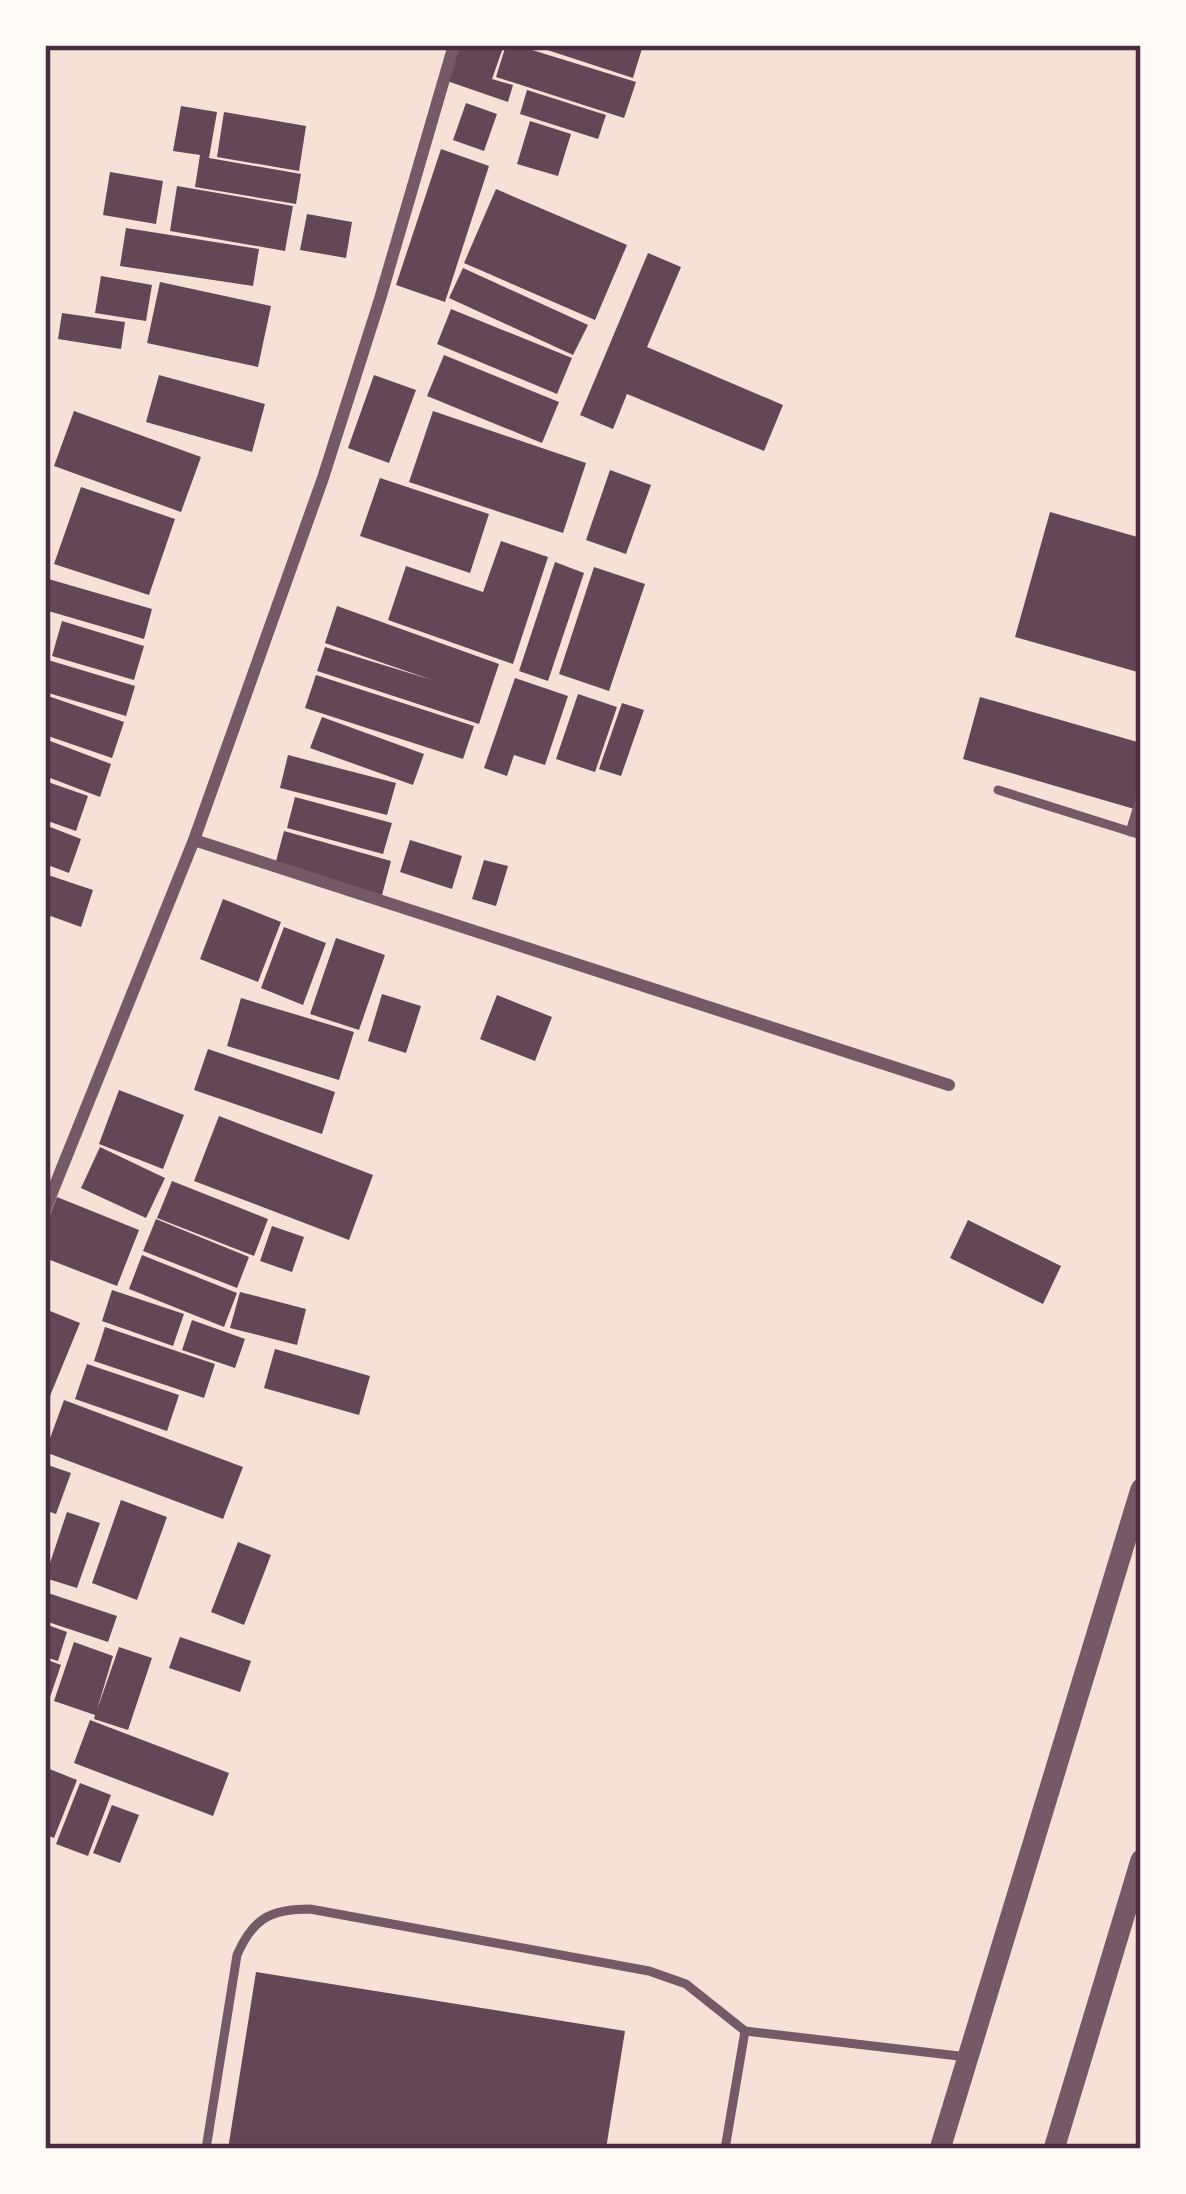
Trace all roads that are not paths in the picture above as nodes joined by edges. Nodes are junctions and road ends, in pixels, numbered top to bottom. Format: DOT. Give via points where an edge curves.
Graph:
graph roads {
  1 [pos="454,45"];
  2 [pos="998,790"];
  3 [pos="1141,796"];
  4 [pos="1136,834"];
  5 [pos="194,840"];
  6 [pos="949,1085"];
  7 [pos="45,1210"];
  8 [pos="1141,1489"];
  9 [pos="1141,1860"];
  10 [pos="746,2032"];
  11 [pos="968,2057"];
  12 [pos="206,2149"];
  13 [pos="725,2149"];
  14 [pos="940,2149"];
  15 [pos="1054,2149"];
  1 -- 5 [label="street" via="323,478"];
  2 -- 4 [label="lane"];
  3 -- 4 [label="lane"];
  5 -- 6 [label="street"];
  5 -- 7 [label="street"];
  8 -- 11 [label="street"];
  9 -- 15 [label="street"];
  10 -- 11 [label="lane"];
  10 -- 12 [label="lane" via="686,1984 649,1971 289,1910 266,1916 237,1954"];
  10 -- 13 [label="lane"];
  11 -- 14 [label="street"];
}
